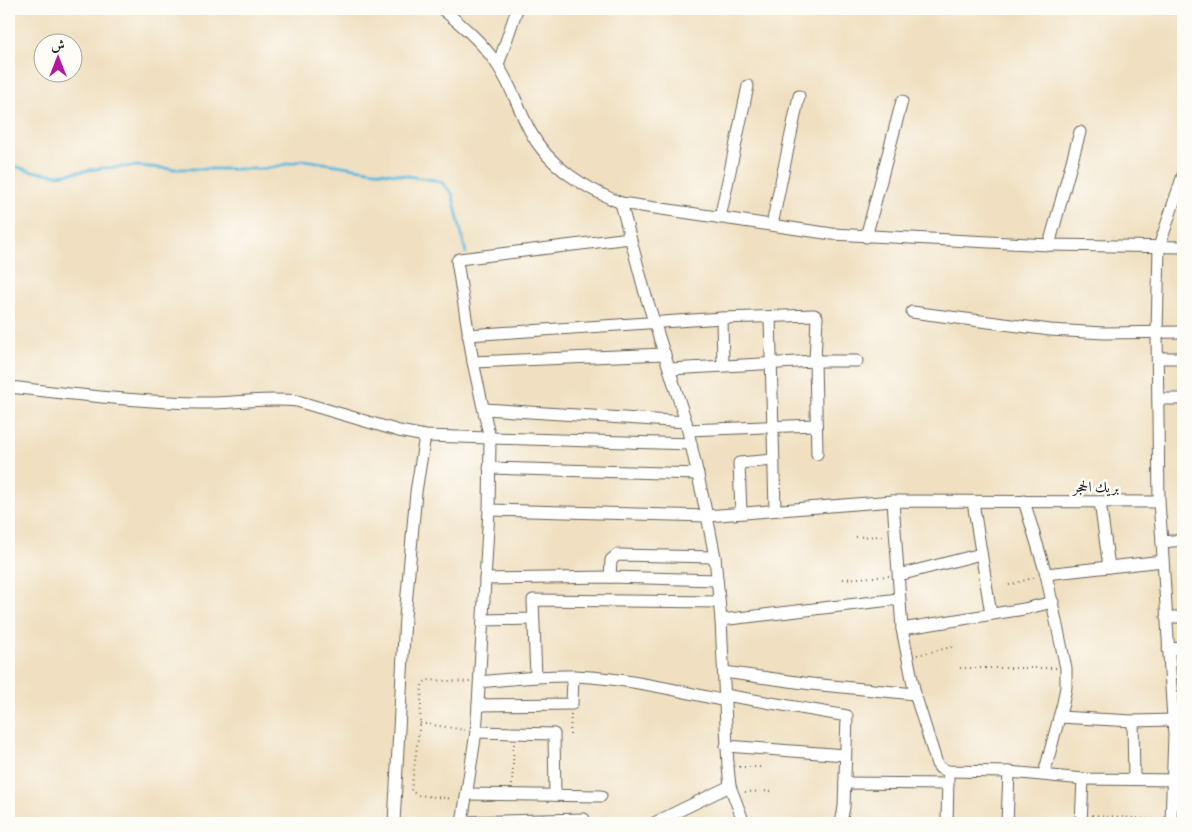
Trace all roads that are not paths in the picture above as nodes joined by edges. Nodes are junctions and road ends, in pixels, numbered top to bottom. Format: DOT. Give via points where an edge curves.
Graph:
graph roads {
  1 [pos="442,9"];
  2 [pos="517,9"];
  3 [pos="498,65"];
  4 [pos="748,86"];
  5 [pos="799,96"];
  6 [pos="902,101"];
  7 [pos="1080,132"];
  8 [pos="1183,174"];
  9 [pos="621,203"];
  10 [pos="720,218"];
  11 [pos="772,225"];
  12 [pos="866,236"];
  13 [pos="630,238"];
  14 [pos="1049,245"];
  15 [pos="1159,247"];
  16 [pos="1183,247"];
  17 [pos="912,312"];
  18 [pos="770,317"];
  19 [pos="722,318"];
  20 [pos="656,323"];
  21 [pos="1183,332"];
  22 [pos="1158,333"];
  23 [pos="468,335"];
  24 [pos="665,354"];
  25 [pos="1158,358"];
  26 [pos="1183,358"];
  27 [pos="815,361"];
  28 [pos="857,361"];
  29 [pos="473,362"];
  30 [pos="770,364"];
  31 [pos="722,366"];
  32 [pos="670,369"];
  33 [pos="9,387"];
  34 [pos="1183,399"];
  35 [pos="1158,400"];
  36 [pos="484,409"];
  37 [pos="816,425"];
  38 [pos="687,426"];
  39 [pos="772,427"];
  40 [pos="425,436"];
  41 [pos="490,439"];
  42 [pos="692,444"];
  43 [pos="817,454"];
  44 [pos="773,460"];
  45 [pos="489,468"];
  46 [pos="698,474"];
  47 [pos="893,501"];
  48 [pos="1024,501"];
  49 [pos="973,502"];
  50 [pos="1100,502"];
  51 [pos="1159,502"];
  52 [pos="489,510"];
  53 [pos="775,510"];
  54 [pos="741,513"];
  55 [pos="707,516"];
  56 [pos="1183,540"];
  57 [pos="1162,542"];
  58 [pos="981,554"];
  59 [pos="714,557"];
  60 [pos="1163,561"];
  61 [pos="1109,567"];
  62 [pos="1046,574"];
  63 [pos="899,575"];
  64 [pos="610,578"];
  65 [pos="485,579"];
  66 [pos="717,580"];
  67 [pos="899,599"];
  68 [pos="720,602"];
  69 [pos="1053,602"];
  70 [pos="991,614"];
  71 [pos="1166,617"];
  72 [pos="1183,617"];
  73 [pos="533,619"];
  74 [pos="484,620"];
  75 [pos="721,620"];
  76 [pos="902,629"];
  77 [pos="1183,648"];
  78 [pos="1168,649"];
  79 [pos="724,672"];
  80 [pos="574,676"];
  81 [pos="536,677"];
  82 [pos="480,682"];
  83 [pos="916,694"];
  84 [pos="725,698"];
  85 [pos="478,705"];
  86 [pos="1176,713"];
  87 [pos="1059,717"];
  88 [pos="1133,721"];
  89 [pos="476,732"];
  90 [pos="1179,735"];
  91 [pos="726,746"];
  92 [pos="845,756"];
  93 [pos="948,771"];
  94 [pos="1009,772"];
  95 [pos="1044,774"];
  96 [pos="1083,779"];
  97 [pos="1134,779"];
  98 [pos="1178,780"];
  99 [pos="845,783"];
  100 [pos="948,784"];
  101 [pos="731,789"];
  102 [pos="555,794"];
  103 [pos="601,796"];
  104 [pos="466,797"];
  105 [pos="584,819"];
  106 [pos="1082,819"];
  107 [pos="1171,822"];
  108 [pos="1183,822"];
  109 [pos="394,823"];
  110 [pos="462,823"];
  111 [pos="654,823"];
  112 [pos="744,823"];
  113 [pos="841,823"];
  114 [pos="947,823"];
  115 [pos="1007,823"];
  1 -- 3 [label="street" via="460,23"];
  2 -- 3 [label="street"];
  3 -- 9 [label="street" via="531,132 544,150 568,176"];
  4 -- 10 [label="street"];
  5 -- 11 [label="street"];
  6 -- 12 [label="street"];
  7 -- 14 [label="street"];
  8 -- 15 [label="street"];
  9 -- 10 [label="street"];
  9 -- 13 [label="street"];
  10 -- 11 [label="street"];
  11 -- 12 [label="street"];
  12 -- 14 [label="street"];
  13 -- 20 [label="street"];
  13 -- 23 [label="street" via="459,259 456,264"];
  14 -- 15 [label="street"];
  15 -- 16 [label="street"];
  15 -- 22 [label="street"];
  17 -- 22 [label="street" via="1050,330"];
  18 -- 19 [label="street"];
  18 -- 27 [label="street" via="816,316"];
  18 -- 30 [label="street"];
  19 -- 20 [label="street"];
  19 -- 31 [label="street"];
  20 -- 23 [label="street"];
  20 -- 24 [label="street"];
  21 -- 22 [label="street"];
  22 -- 25 [label="street"];
  23 -- 29 [label="street"];
  24 -- 29 [label="street"];
  24 -- 32 [label="street"];
  25 -- 26 [label="street"];
  25 -- 35 [label="street"];
  27 -- 28 [label="street"];
  27 -- 30 [label="street"];
  27 -- 37 [label="street"];
  29 -- 36 [label="street"];
  30 -- 31 [label="street"];
  30 -- 39 [label="street"];
  31 -- 32 [label="street"];
  32 -- 38 [label="street"];
  33 -- 40 [label="street" via="158,402 298,401"];
  34 -- 35 [label="street"];
  35 -- 51 [label="street"];
  36 -- 38 [label="street"];
  36 -- 41 [label="street"];
  37 -- 39 [label="street"];
  37 -- 43 [label="street"];
  38 -- 39 [label="street"];
  38 -- 42 [label="street"];
  39 -- 44 [label="street"];
  40 -- 41 [label="street"];
  40 -- 109 [label="street" via="416,492 403,632"];
  41 -- 42 [label="street"];
  41 -- 45 [label="street"];
  42 -- 46 [label="street"];
  44 -- 53 [label="street"];
  44 -- 54 [label="street" via="739,463"];
  45 -- 46 [label="street"];
  45 -- 52 [label="street"];
  46 -- 55 [label="street"];
  47 -- 49 [label="street, بريك الحجر"];
  47 -- 53 [label="street, بريك الحجر"];
  47 -- 63 [label="street"];
  48 -- 49 [label="street, بريك الحجر"];
  48 -- 50 [label="street, بريك الحجر"];
  48 -- 62 [label="street"];
  49 -- 58 [label="street"];
  50 -- 51 [label="street, بريك الحجر"];
  50 -- 61 [label="street"];
  51 -- 57 [label="street"];
  52 -- 55 [label="street, بريك الحجر"];
  52 -- 65 [label="street"];
  53 -- 54 [label="street, بريك الحجر"];
  54 -- 55 [label="street, بريك الحجر"];
  55 -- 59 [label="street"];
  56 -- 57 [label="street"];
  57 -- 60 [label="street"];
  58 -- 63 [label="street"];
  58 -- 70 [label="street"];
  59 -- 64 [label="street" via="617,555 611,560"];
  59 -- 66 [label="street"];
  60 -- 61 [label="street"];
  60 -- 71 [label="street"];
  61 -- 62 [label="street"];
  62 -- 69 [label="street"];
  63 -- 67 [label="street"];
  64 -- 65 [label="street"];
  64 -- 66 [label="street"];
  65 -- 74 [label="street"];
  66 -- 68 [label="street"];
  67 -- 75 [label="street"];
  67 -- 76 [label="street"];
  68 -- 73 [label="street" via="533,600"];
  68 -- 75 [label="street"];
  69 -- 70 [label="street"];
  69 -- 87 [label="street" via="1066,668 1066,687"];
  70 -- 76 [label="street"];
  71 -- 72 [label="street"];
  71 -- 78 [label="street"];
  73 -- 74 [label="street"];
  73 -- 81 [label="street"];
  74 -- 82 [label="street"];
  75 -- 79 [label="street"];
  76 -- 83 [label="street"];
  77 -- 78 [label="street"];
  78 -- 86 [label="street"];
  79 -- 83 [label="street"];
  79 -- 84 [label="street"];
  80 -- 81 [label="street"];
  80 -- 84 [label="street"];
  80 -- 85 [label="street" via="572,704"];
  81 -- 82 [label="street"];
  82 -- 85 [label="street"];
  83 -- 93 [label="street" via="937,764"];
  84 -- 91 [label="street"];
  84 -- 92 [label="street" via="847,716"];
  85 -- 89 [label="street"];
  86 -- 88 [label="street"];
  86 -- 90 [label="street"];
  87 -- 88 [label="street"];
  87 -- 95 [label="street"];
  88 -- 97 [label="street"];
  89 -- 102 [label="street" via="554,734"];
  89 -- 104 [label="street"];
  90 -- 98 [label="street"];
  91 -- 92 [label="street"];
  91 -- 101 [label="street"];
  92 -- 99 [label="street"];
  93 -- 94 [label="street"];
  93 -- 100 [label="street"];
  94 -- 95 [label="street"];
  94 -- 115 [label="street"];
  95 -- 96 [label="street"];
  96 -- 97 [label="street"];
  96 -- 106 [label="street"];
  97 -- 98 [label="street"];
  98 -- 107 [label="street"];
  99 -- 100 [label="street"];
  99 -- 113 [label="street"];
  100 -- 114 [label="street"];
  101 -- 111 [label="street"];
  101 -- 112 [label="street"];
  102 -- 103 [label="street"];
  102 -- 104 [label="street"];
  104 -- 110 [label="street"];
  105 -- 110 [label="street"];
  107 -- 108 [label="street"];
}
